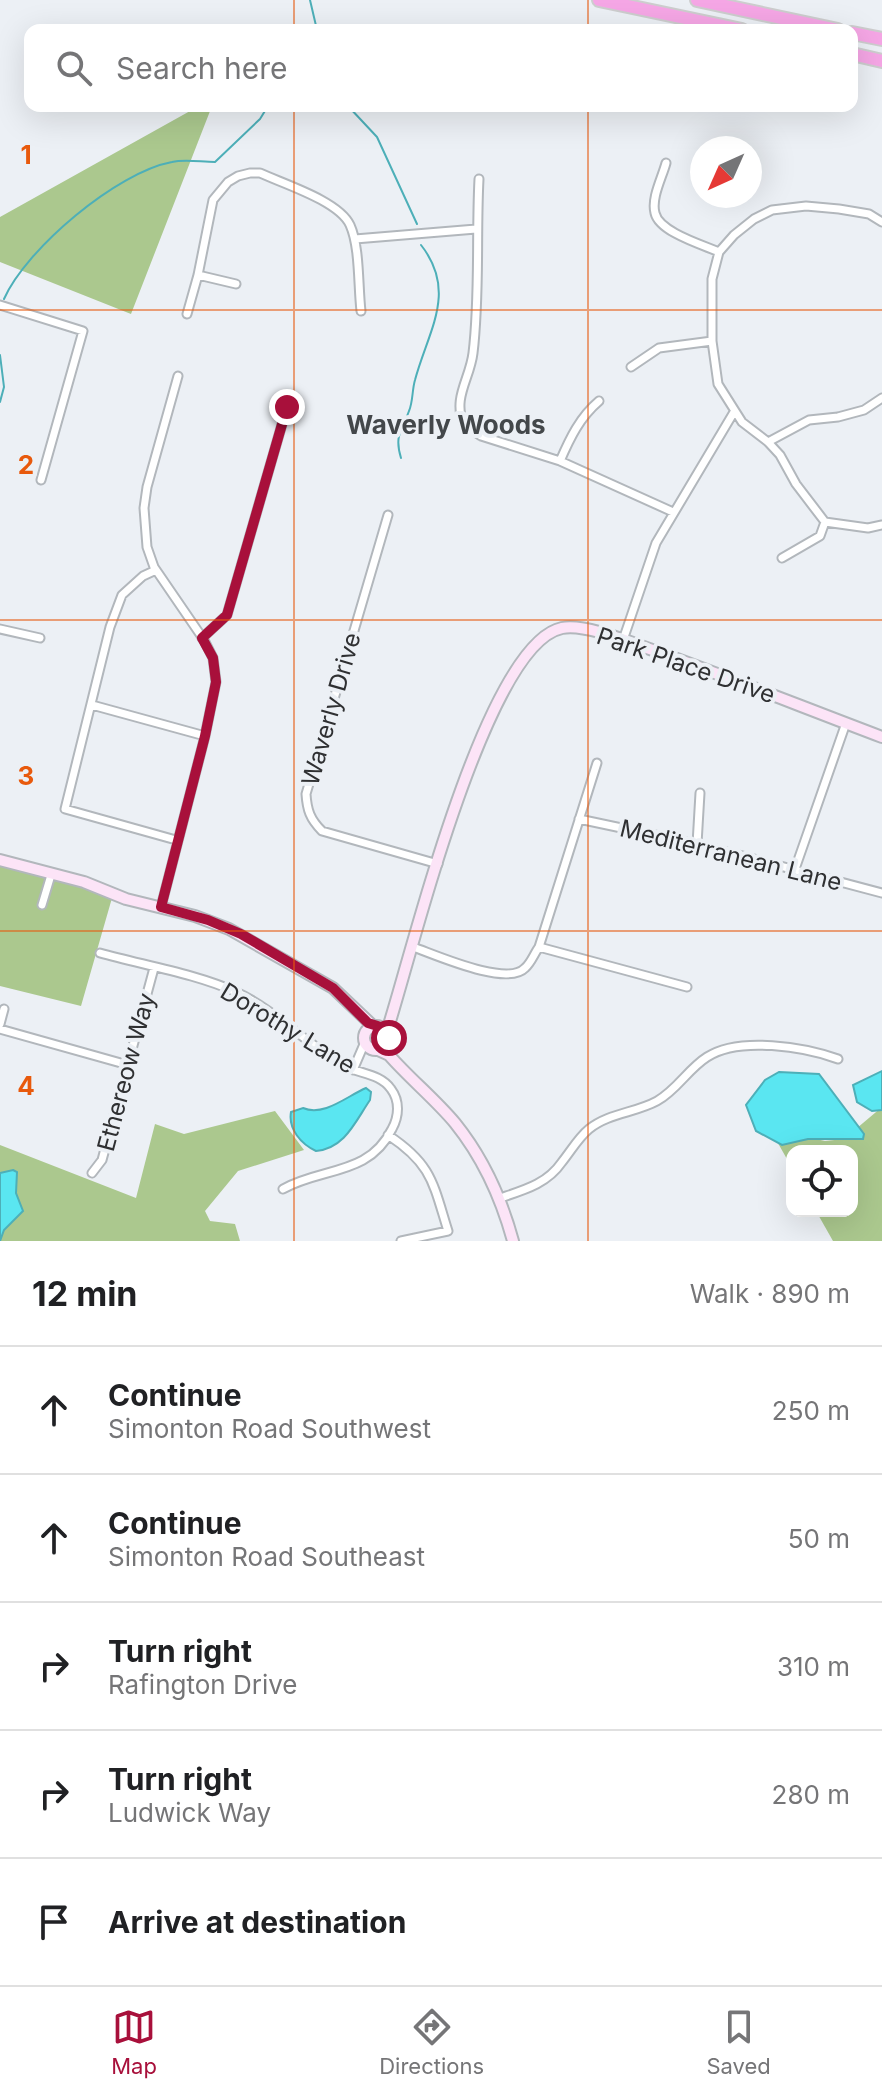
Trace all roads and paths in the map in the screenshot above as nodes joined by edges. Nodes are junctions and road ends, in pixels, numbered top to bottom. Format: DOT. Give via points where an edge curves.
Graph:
graph roads {
  1 [pos="599,0"];
  2 [pos="697,0"];
  3 [pos="713,24"];
  4 [pos="810,24"];
  5 [pos="858,34"];
  6 [pos="882,39"];
  7 [pos="858,55"];
  8 [pos="882,61"];
  9 [pos="666,163"];
  10 [pos="479,179"];
  11 [pos="882,222"];
  12 [pos="476,229"];
  13 [pos="355,239"];
  14 [pos="719,252"];
  15 [pos="198,275"];
  16 [pos="236,284"];
  17 [pos="0,305"];
  18 [pos="361,311"];
  19 [pos="187,314"];
  20 [pos="712,341"];
  21 [pos="631,367"];
  22 [pos="178,376"];
  23 [pos="882,398"];
  24 [pos="599,401"];
  25 [pos="287,407"];
  26 [pos="734,412"];
  27 [pos="768,442"];
  28 [pos="560,461"];
  29 [pos="41,480"];
  30 [pos="673,512"];
  31 [pos="388,515"];
  32 [pos="825,522"];
  33 [pos="882,525"];
  34 [pos="782,558"];
  35 [pos="156,570"];
  36 [pos="0,629"];
  37 [pos="40,638"];
  38 [pos="202,638"];
  39 [pos="623,640"];
  40 [pos="92,705"];
  41 [pos="846,723"];
  42 [pos="205,736"];
  43 [pos="882,737"];
  44 [pos="597,763"];
  45 [pos="700,793"];
  46 [pos="579,819"];
  47 [pos="176,840"];
  48 [pos="697,844"];
  49 [pos="0,860"];
  50 [pos="438,864"];
  51 [pos="795,869"];
  52 [pos="51,875"];
  53 [pos="882,893"];
  54 [pos="42,905"];
  55 [pos="161,907"];
  56 [pos="413,947"];
  57 [pos="539,947"];
  58 [pos="100,953"];
  59 [pos="154,968"];
  60 [pos="687,987"];
  61 [pos="4,1009"];
  62 [pos="0,1026"];
  63 [pos="376,1033"];
  64 [pos="376,1050"];
  65 [pos="359,1058"];
  66 [pos="838,1059"];
  67 [pos="128,1065"];
  68 [pos="353,1070"];
  69 [pos="432,1099"];
  70 [pos="388,1135"];
  71 [pos="92,1173"];
  72 [pos="283,1189"];
  73 [pos="500,1198"];
  74 [pos="401,1241"];
  75 [pos="513,1241"];
  1 -- 3 [label="highway"];
  2 -- 4 [label="highway"];
  5 -- 6 [label="highway"];
  7 -- 8 [label="highway"];
  9 -- 14 [label="street" via="655,200 660,224"];
  10 -- 12 [label="street"];
  11 -- 14 [label="street" via="839,209 782,207 754,219"];
  12 -- 13 [label="street"];
  12 -- 28 [label="street" via="473,356 460,393 461,417 481,436"];
  13 -- 15 [label="street" via="341,211 250,173 228,182 213,200"];
  13 -- 18 [label="street"];
  14 -- 20 [label="street" via="712,279"];
  15 -- 16 [label="street"];
  15 -- 19 [label="street"];
  17 -- 29 [label="street" via="83,331"];
  20 -- 21 [label="street" via="659,348"];
  20 -- 26 [label="street" via="718,384"];
  22 -- 35 [label="street" via="144,508 147,547"];
  23 -- 27 [label="street" via="864,410 809,420"];
  24 -- 28 [label="street" via="572,434"];
  25 -- 38 [label="street" via="227,615"];
  26 -- 27 [label="street"];
  26 -- 30 [label="street"];
  27 -- 32 [label="street"];
  28 -- 30 [label="street"];
  30 -- 39 [label="street" via="646,567"];
  31 -- 50 [label="street, Waverly Drive" via="306,794 307,810 322,831"];
  32 -- 33 [label="street"];
  32 -- 34 [label="street" via="820,536"];
  35 -- 38 [label="street"];
  35 -- 40 [label="street" via="122,595"];
  36 -- 37 [label="street"];
  38 -- 42 [label="street" via="213,658 216,682"];
  39 -- 41 [label="street, Park Place Drive"];
  39 -- 50 [label="street, Park Place Drive" via="564,627 548,632 530,650 492,709"];
  40 -- 42 [label="street"];
  40 -- 47 [label="street" via="65,809"];
  41 -- 43 [label="street, Park Place Drive"];
  41 -- 51 [label="street"];
  42 -- 47 [label="street"];
  44 -- 46 [label="street"];
  45 -- 48 [label="street"];
  46 -- 48 [label="street, Mediterranean Lane"];
  46 -- 57 [label="street"];
  47 -- 55 [label="street"];
  48 -- 51 [label="street, Mediterranean Lane"];
  49 -- 52 [label="street"];
  50 -- 56 [label="street, Park Place Drive"];
  51 -- 53 [label="street, Mediterranean Lane"];
  52 -- 54 [label="street"];
  52 -- 55 [label="street"];
  55 -- 63 [label="street" via="208,920 253,941 327,985"];
  56 -- 57 [label="street" via="508,976 524,970"];
  56 -- 63 [label="street, Park Place Drive" via="396,997"];
  57 -- 60 [label="street"];
  58 -- 59 [label="street, Dorothy Lane"];
  59 -- 67 [label="street, Ethereow Way"];
  59 -- 68 [label="street, Dorothy Lane" via="236,992"];
  61 -- 62 [label="street"];
  62 -- 67 [label="street"];
  63 -- 64 [label="street"];
  63 -- 64 [label="street"];
  63 -- 65 [label="street, Park Place Drive"];
  63 -- 69 [label="street"];
  64 -- 65 [label="street"];
  64 -- 69 [label="street" via="389,1055"];
  65 -- 68 [label="street, Park Place Drive"];
  66 -- 73 [label="street" via="775,1045 712,1054 660,1099 589,1129 539,1184"];
  67 -- 71 [label="street, Ethereow Way" via="102,1160"];
  68 -- 70 [label="street, Dorothy Lane" via="384,1081 394,1092 398,1112"];
  69 -- 73 [label="street" via="473,1147"];
  70 -- 72 [label="street" via="364,1162"];
  70 -- 74 [label="street" via="413,1153 429,1174 448,1231"];
  73 -- 75 [label="street"];
}
